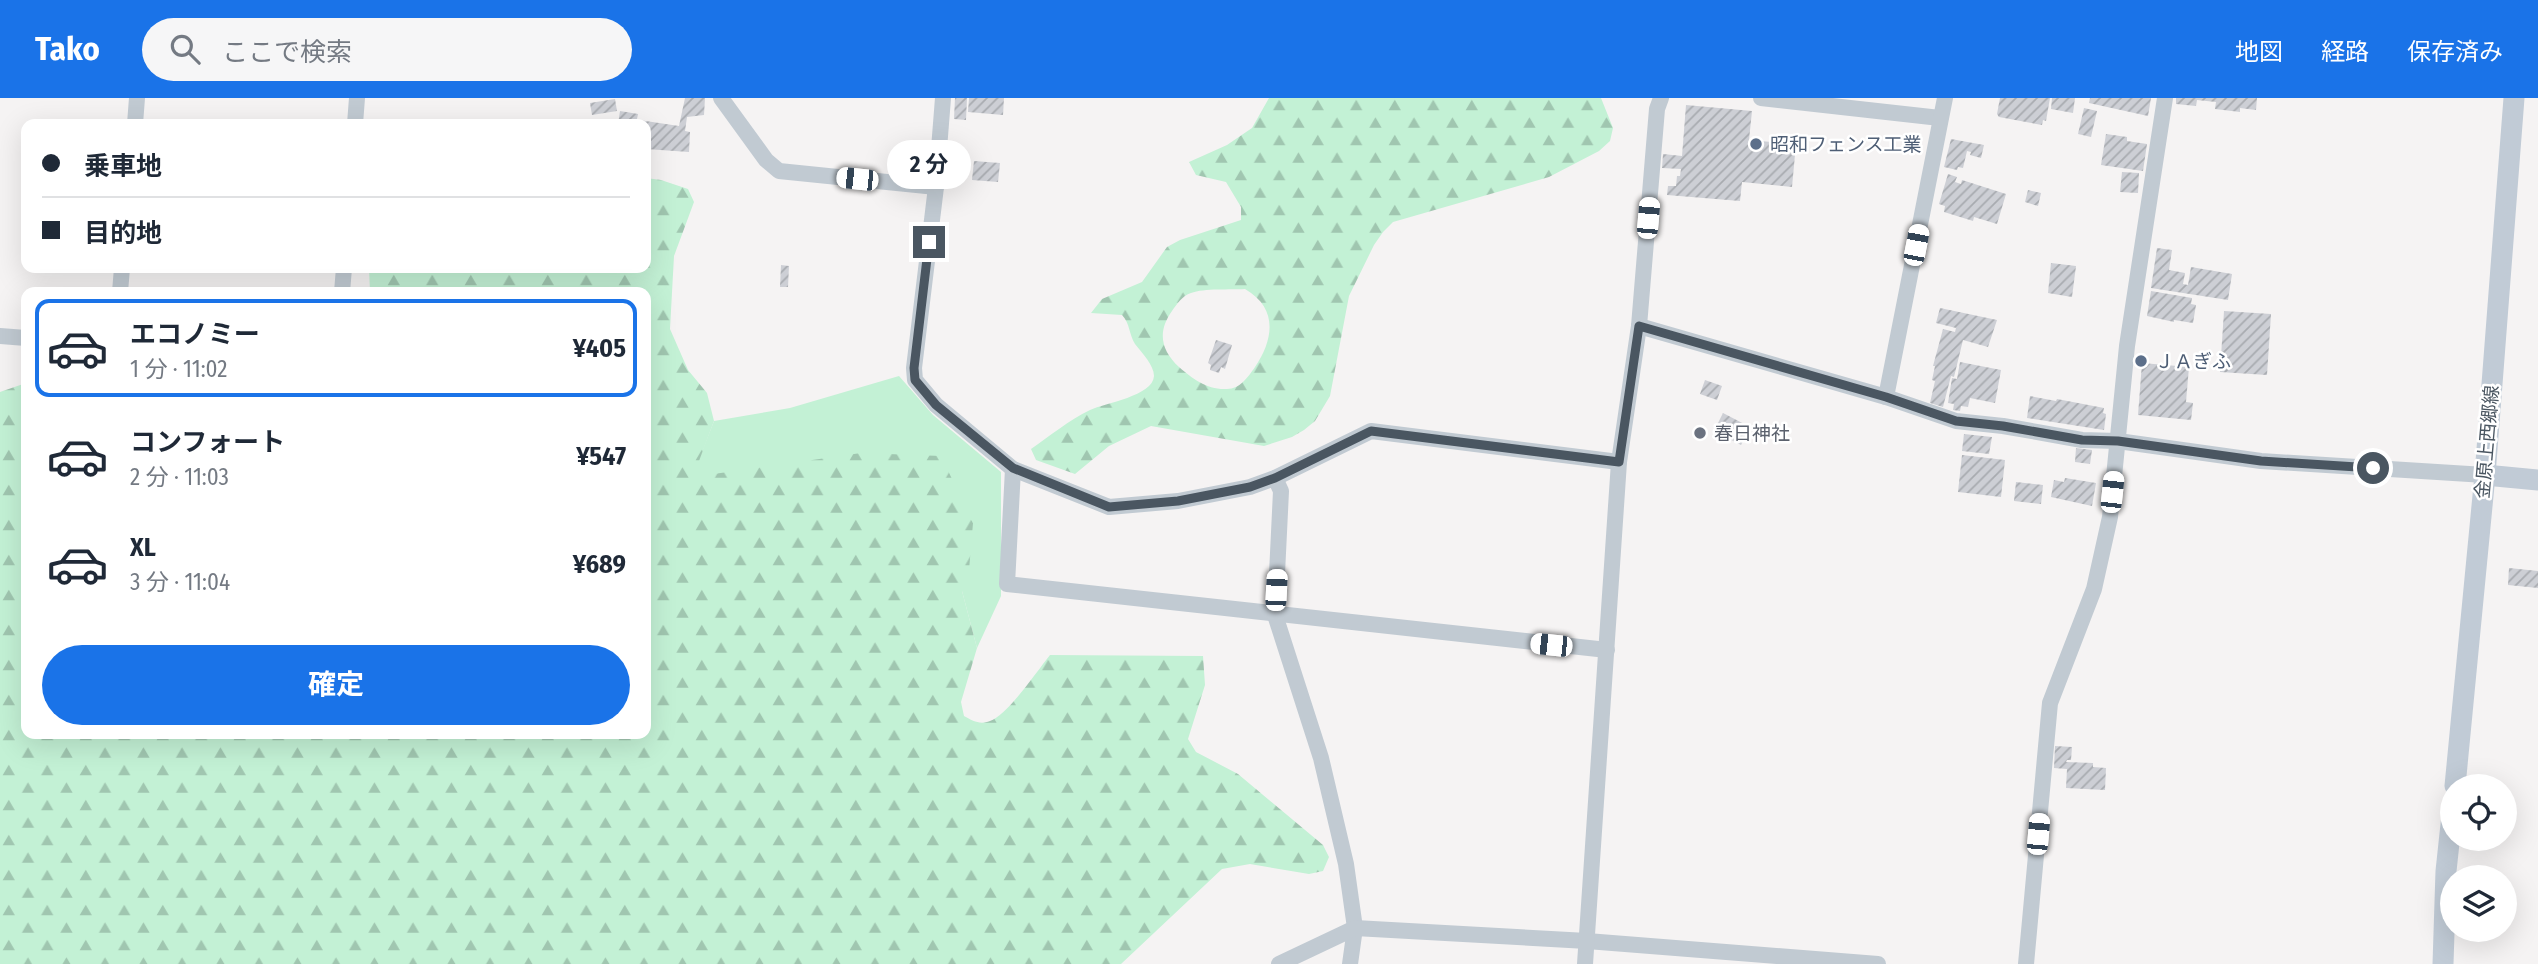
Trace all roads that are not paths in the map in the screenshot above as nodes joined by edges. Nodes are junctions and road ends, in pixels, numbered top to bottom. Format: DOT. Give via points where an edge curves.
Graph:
graph roads {
  1 [pos="137,98"];
  2 [pos="357,98"];
  3 [pos="721,98"];
  4 [pos="943,98"];
  5 [pos="1661,98"];
  6 [pos="1761,98"];
  7 [pos="1945,98"];
  8 [pos="2165,98"];
  9 [pos="2514,98"];
  10 [pos="1940,118"];
  11 [pos="135,119"];
  12 [pos="355,119"];
  13 [pos="936,187"];
  14 [pos="1639,326"];
  15 [pos="0,336"];
  16 [pos="21,338"];
  17 [pos="1886,397"];
  18 [pos="2118,441"];
  19 [pos="1619,462"];
  20 [pos="1013,468"];
  21 [pos="2485,475"];
  22 [pos="1275,478"];
  23 [pos="2538,480"];
  24 [pos="1275,615"];
  25 [pos="1607,650"];
  26 [pos="2456,774"];
  27 [pos="2448,851"];
  28 [pos="1355,928"];
  29 [pos="1587,941"];
  30 [pos="1279,964"];
  31 [pos="1350,964"];
  32 [pos="1585,964"];
  33 [pos="1878,964"];
  34 [pos="2026,964"];
  35 [pos="2443,964"];
  1 -- 11 [label="street"];
  2 -- 12 [label="street"];
  3 -- 13 [label="street" via="779,171"];
  4 -- 13 [label="street"];
  5 -- 14 [label="street"];
  6 -- 10 [label="street"];
  7 -- 10 [label="street"];
  8 -- 18 [label="street" via="2127,346"];
  9 -- 21 [label="main road, 金原上西郷線"];
  10 -- 17 [label="street"];
  13 -- 20 [label="street" via="915,380 936,405"];
  14 -- 17 [label="street"];
  14 -- 19 [label="street"];
  15 -- 16 [label="street"];
  17 -- 18 [label="street" via="1956,421"];
  18 -- 21 [label="street" via="2261,461"];
  18 -- 34 [label="street" via="2110,517 2094,589 2050,704"];
  19 -- 22 [label="street" via="1371,431"];
  19 -- 25 [label="street"];
  20 -- 22 [label="street" via="1109,507 1178,501"];
  20 -- 24 [label="street" via="1007,584"];
  21 -- 23 [label="main road"];
  21 -- 26 [label="main road, 金原上西郷線"];
  22 -- 24 [label="street" via="1281,491"];
  24 -- 25 [label="street"];
  24 -- 28 [label="street" via="1321,758 1346,864"];
  25 -- 29 [label="street"];
  27 -- 35 [label="main road"];
  28 -- 29 [label="street"];
  28 -- 30 [label="street"];
  28 -- 31 [label="street"];
  29 -- 32 [label="street"];
  29 -- 33 [label="street"];
}
